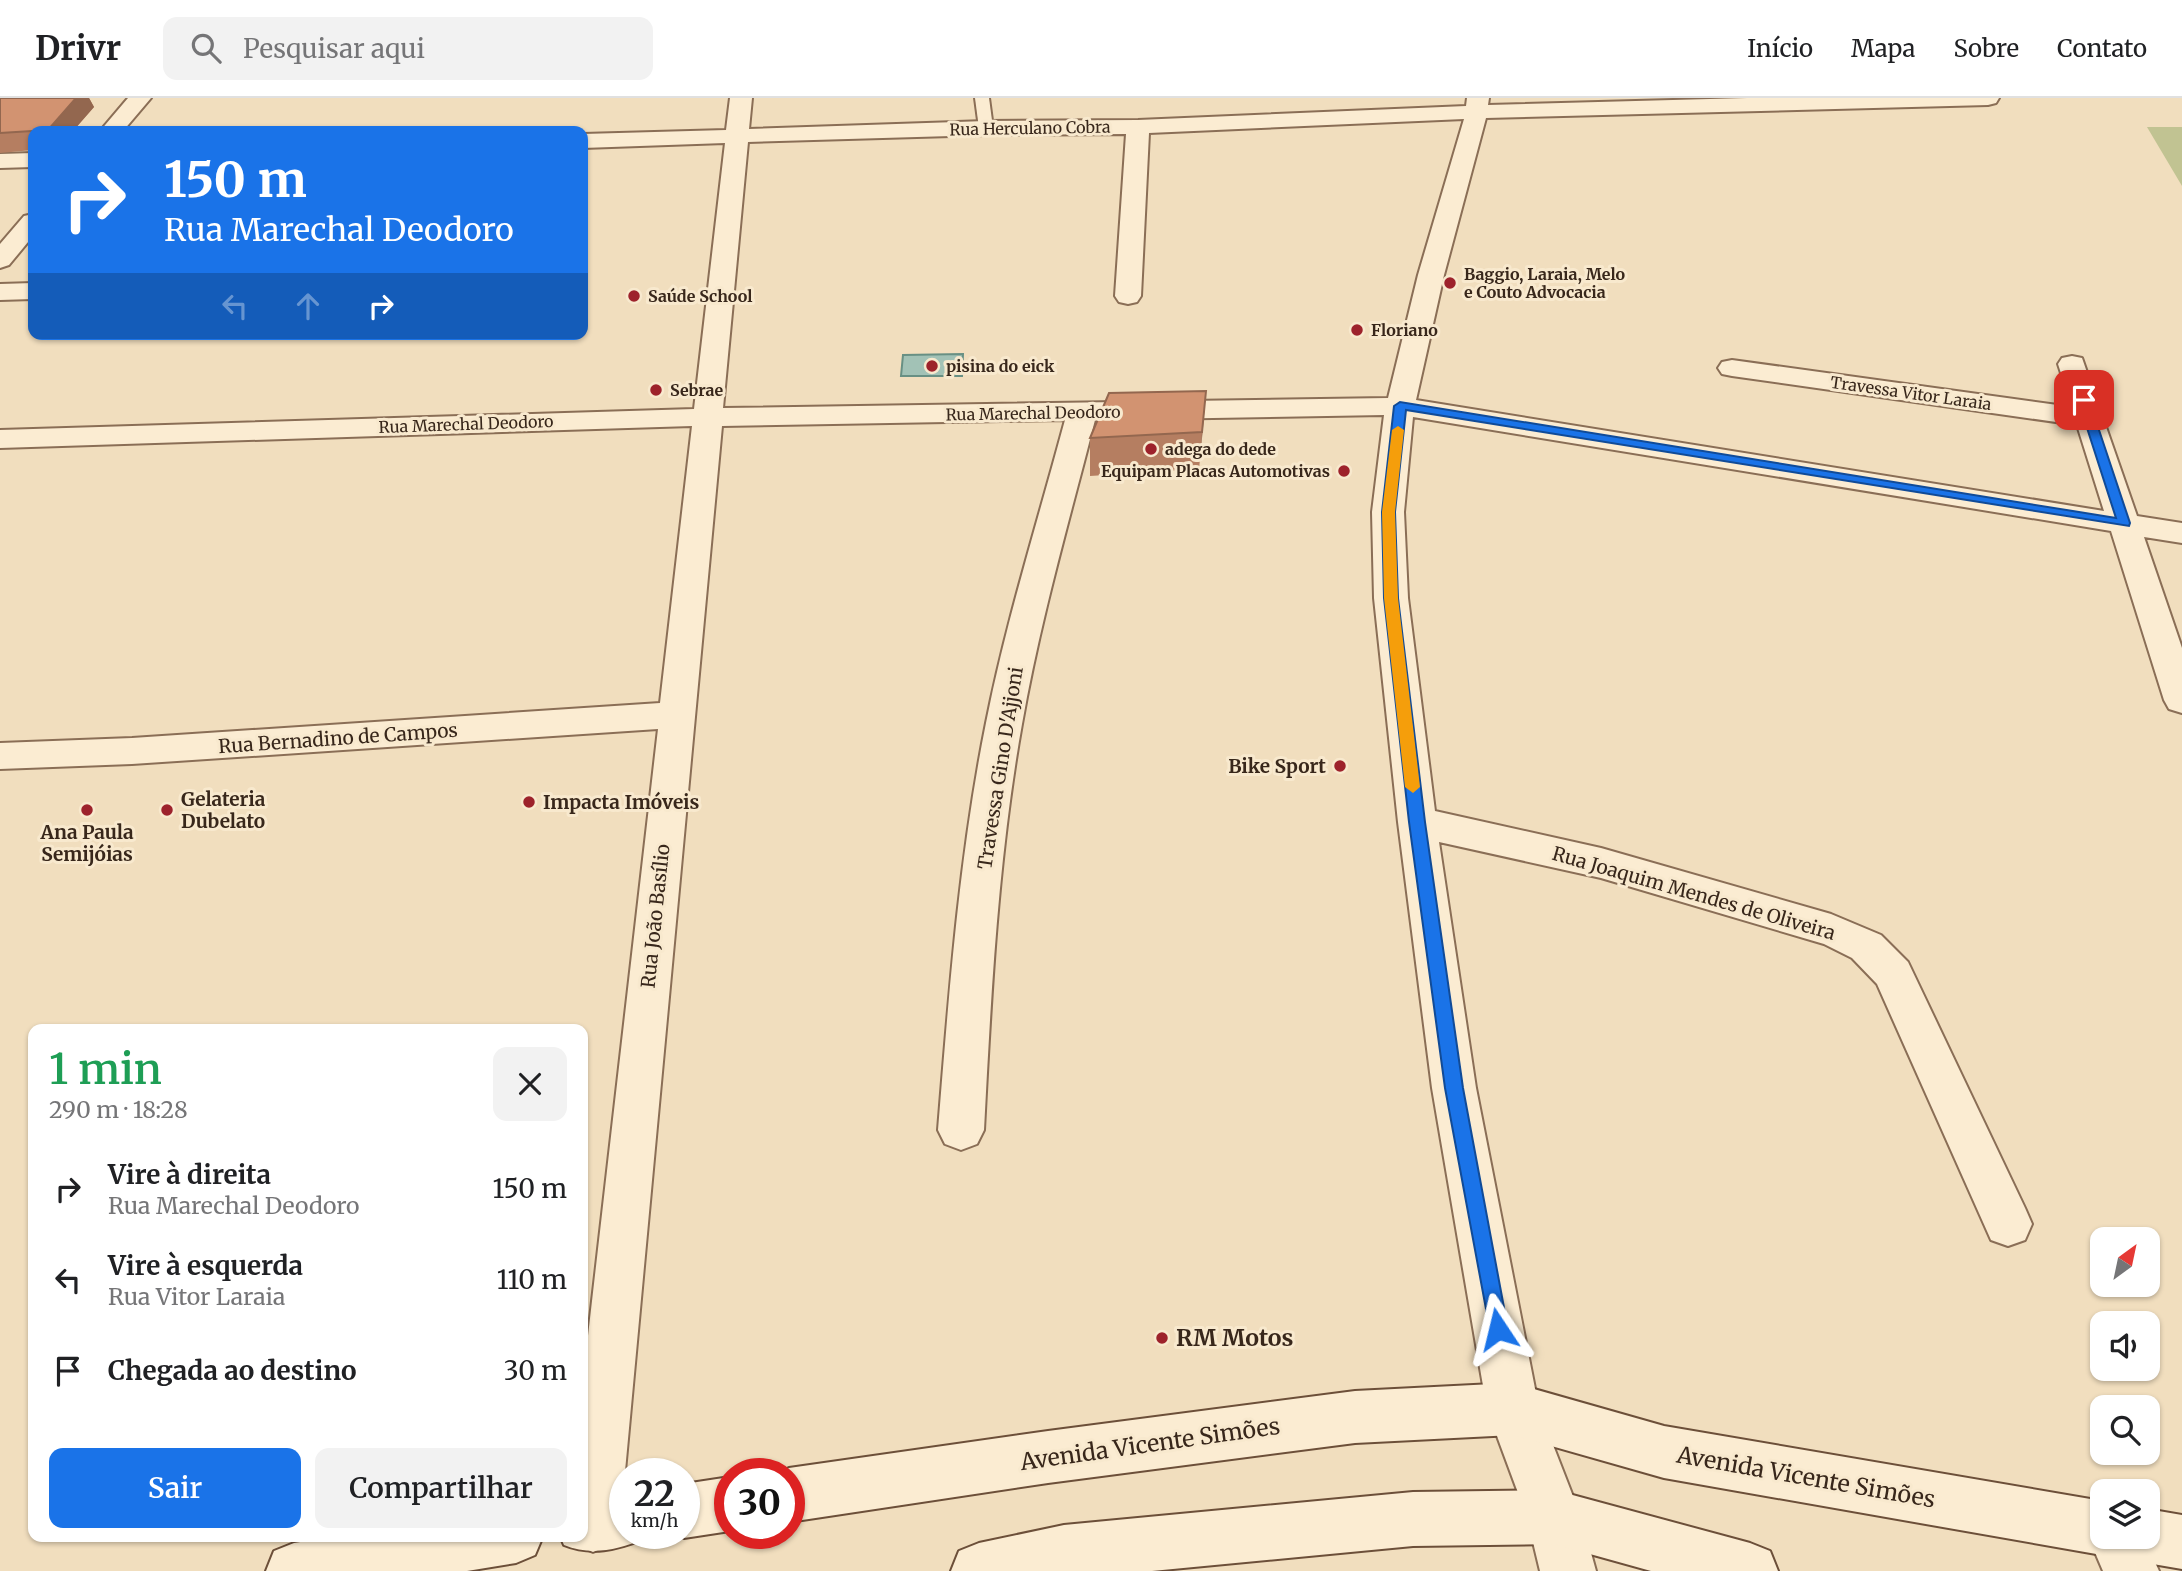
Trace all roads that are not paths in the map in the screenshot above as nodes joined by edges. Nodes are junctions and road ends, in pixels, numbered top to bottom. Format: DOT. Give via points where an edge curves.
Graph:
graph roads {
  1 [pos="140,98"];
  2 [pos="741,98"];
  3 [pos="982,98"];
  4 [pos="1272,98"];
  5 [pos="1988,98"];
  6 [pos="1791,101"];
  7 [pos="1478,105"];
  8 [pos="1275,121"];
  9 [pos="115,126"];
  10 [pos="1138,127"];
  11 [pos="986,128"];
  12 [pos="737,136"];
  13 [pos="588,141"];
  14 [pos="28,160"];
  15 [pos="0,161"];
  16 [pos="28,228"];
  17 [pos="0,260"];
  18 [pos="28,291"];
  19 [pos="0,292"];
  20 [pos="1128,296"];
  21 [pos="2072,365"];
  22 [pos="1732,368"];
  23 [pos="1400,406"];
  24 [pos="1082,412"];
  25 [pos="710,417"];
  26 [pos="2089,418"];
  27 [pos="0,439"];
  28 [pos="2124,523"];
  29 [pos="2182,533"];
  30 [pos="2182,701"];
  31 [pos="675,715"];
  32 [pos="0,756"];
  33 [pos="1417,822"];
  34 [pos="961,1130"];
  35 [pos="2008,1224"];
  36 [pos="1513,1409"];
  37 [pos="805,1493"];
  38 [pos="1554,1517"];
  39 [pos="600,1523"];
  40 [pos="2090,1526"];
  41 [pos="2160,1538"];
  42 [pos="478,1542"];
  43 [pos="2182,1542"];
  44 [pos="2121,1549"];
  45 [pos="294,1571"];
  46 [pos="979,1571"];
  47 [pos="1568,1571"];
  48 [pos="1750,1571"];
  49 [pos="2131,1571"];
  1 -- 9 [label="street"];
  2 -- 12 [label="street, Rua João Basílio"];
  3 -- 11 [label="lane"];
  4 -- 8 [label="street"];
  5 -- 6 [label="street, Rua Herculano Cobra"];
  6 -- 7 [label="street, Rua Herculano Cobra"];
  7 -- 8 [label="street, Rua Herculano Cobra"];
  7 -- 23 [label="street"];
  8 -- 10 [label="street, Rua Herculano Cobra"];
  10 -- 11 [label="street, Rua Herculano Cobra"];
  10 -- 20 [label="street"];
  11 -- 12 [label="street, Rua Herculano Cobra"];
  12 -- 13 [label="street, Rua Herculano Cobra"];
  12 -- 25 [label="street, Rua João Basílio"];
  14 -- 15 [label="street"];
  16 -- 17 [label="street"];
  18 -- 19 [label="street"];
  21 -- 26 [label="street"];
  22 -- 26 [label="street, Travessa Vitor Laraia"];
  23 -- 24 [label="street, Rua Marechal Deodoro"];
  23 -- 28 [label="street, Rua Marechal Deodoro"];
  23 -- 33 [label="street" via="1388,512 1391,598"];
  24 -- 25 [label="street, Rua Marechal Deodoro"];
  24 -- 34 [label="street, Travessa Gino D'Ajjoni" via="1015,668 991,806 971,964"];
  25 -- 27 [label="street, Rua Marechal Deodoro"];
  25 -- 31 [label="street, Rua João Basílio"];
  26 -- 28 [label="street"];
  28 -- 29 [label="street, Rua Marechal Deodoro"];
  28 -- 30 [label="street"];
  31 -- 32 [label="street, Rua Bernadino de Campos"];
  31 -- 39 [label="street, Rua João Basílio"];
  33 -- 35 [label="street, Rua Joaquim Mendes de Oliveira" via="1601,863 1831,930 1876,951 1893,974"];
  33 -- 36 [label="street" via="1454,1088"];
  36 -- 37 [label="street, Avenida Vicente Simões" via="1355,1417"];
  36 -- 38 [label="street"];
  36 -- 40 [label="street, Avenida Vicente Simões" via="1664,1452"];
  38 -- 46 [label="street" via="1413,1519 1065,1552"];
  38 -- 47 [label="street"];
  38 -- 48 [label="street"];
  41 -- 43 [label="street"];
  42 -- 45 [label="street"];
  44 -- 49 [label="street"];
}
